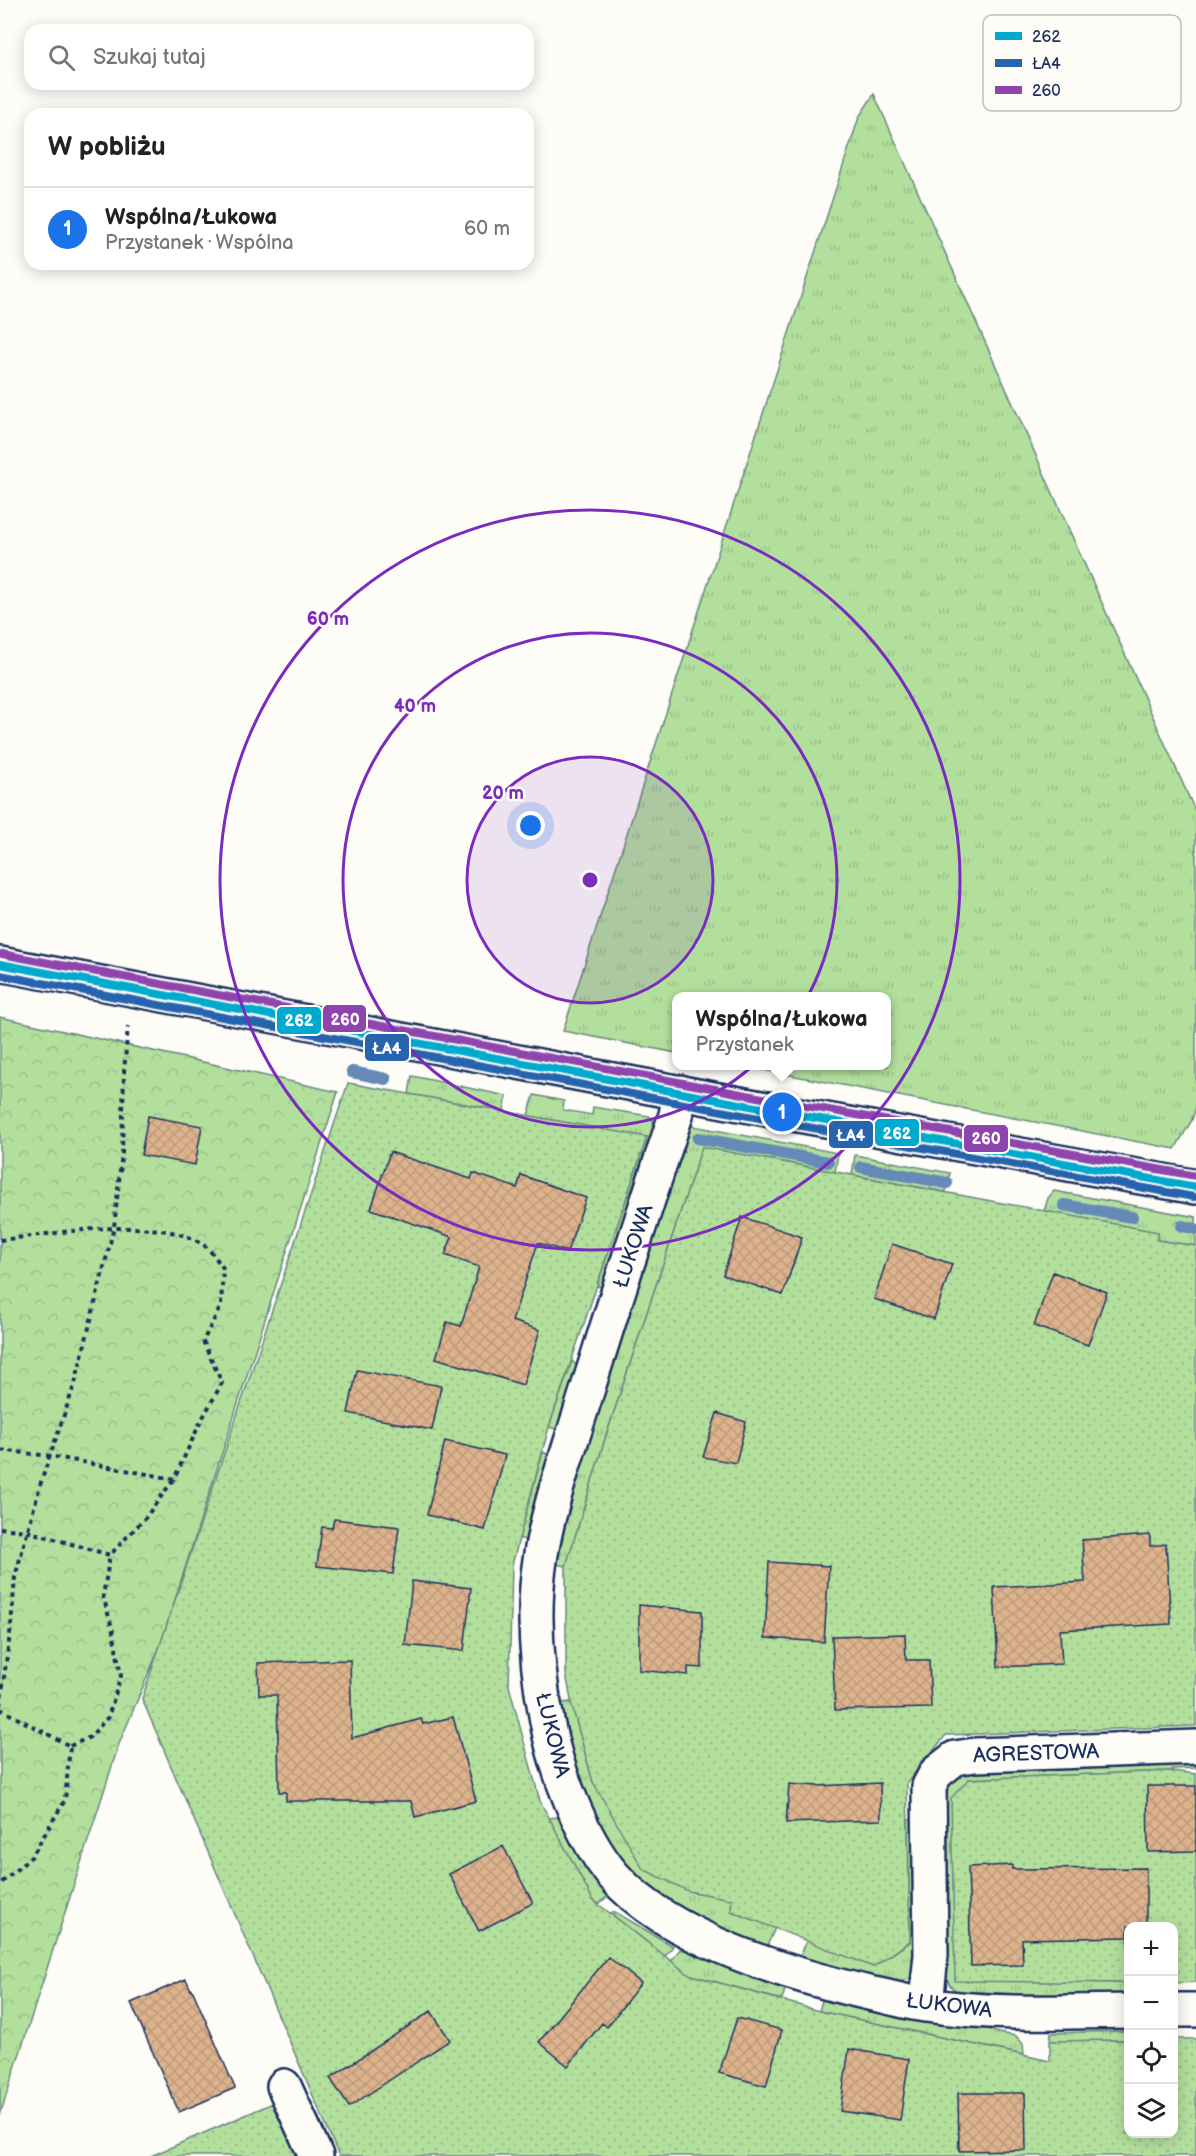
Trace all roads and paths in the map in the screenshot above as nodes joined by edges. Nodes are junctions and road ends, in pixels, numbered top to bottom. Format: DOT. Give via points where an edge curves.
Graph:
graph roads {
  1 [pos="0,964"];
  2 [pos="130,989"];
  3 [pos="680,1092"];
  4 [pos="1196,1187"];
  5 [pos="114,1227"];
  6 [pos="0,1240"];
  7 [pos="0,1450"];
  8 [pos="50,1456"];
  9 [pos="174,1479"];
  10 [pos="0,1528"];
  11 [pos="27,1531"];
  12 [pos="110,1555"];
  13 [pos="0,1708"];
  14 [pos="70,1746"];
  15 [pos="1196,1747"];
  16 [pos="0,1884"];
  17 [pos="926,2005"];
  18 [pos="1178,2010"];
  19 [pos="1196,2010"];
  20 [pos="1124,2011"];
  21 [pos="285,2086"];
  22 [pos="316,2156"];
  1 -- 2 [label="street"];
  2 -- 3 [label="street"];
  2 -- 5 [label="path" via="122,1153"];
  3 -- 4 [label="street"];
  3 -- 17 [label="street, ŁUKOWA" via="676,1115 547,1520 539,1564 537,1627 540,1686 552,1751 592,1845 612,1875 642,1904 678,1926 752,1959 834,1985"];
  5 -- 6 [label="path"];
  5 -- 8 [label="path" via="76,1380"];
  5 -- 9 [label="path" via="174,1232 206,1247 223,1268 221,1306 203,1341 222,1383"];
  7 -- 8 [label="path"];
  8 -- 9 [label="path"];
  8 -- 11 [label="path"];
  9 -- 12 [label="path" via="146,1517"];
  10 -- 11 [label="path"];
  11 -- 12 [label="path"];
  11 -- 13 [label="path" via="15,1577"];
  12 -- 14 [label="path" via="103,1596 121,1676 108,1716 90,1737"];
  13 -- 14 [label="path"];
  14 -- 16 [label="path" via="65,1800 32,1856"];
  15 -- 17 [label="street, AGRESTOWA" via="975,1755 955,1758 936,1773 929,1786 931,1954"];
  17 -- 20 [label="street, ŁUKOWA" via="1013,2012"];
  18 -- 19 [label="street"];
  21 -- 22 [label="street"];
}
